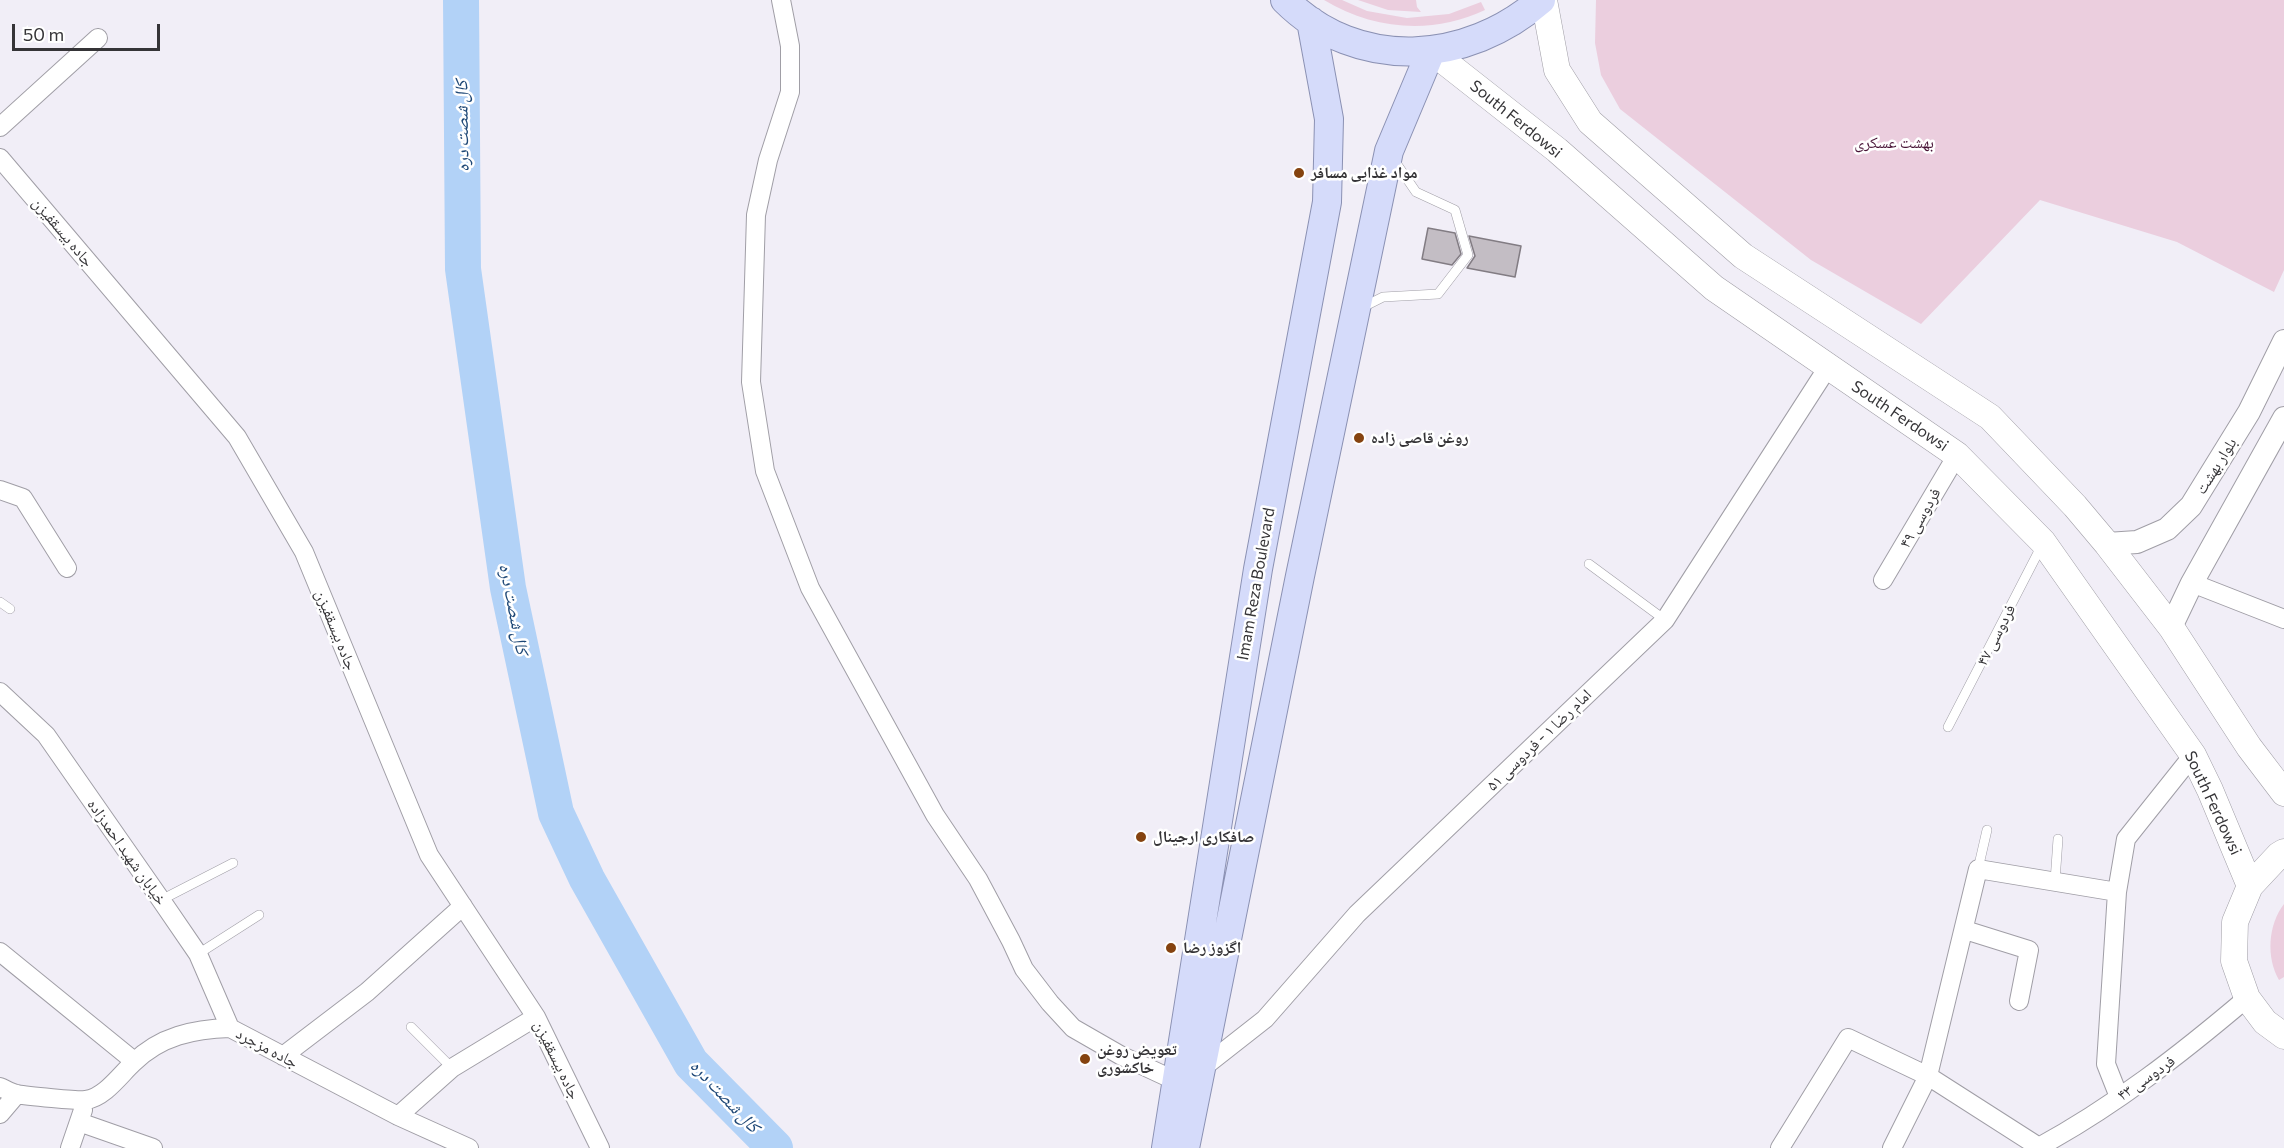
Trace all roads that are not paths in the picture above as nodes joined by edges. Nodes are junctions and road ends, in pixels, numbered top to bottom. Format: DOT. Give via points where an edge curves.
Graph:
graph roads {
  1 [pos="781,0"];
  2 [pos="1285,0"];
  3 [pos="1543,0"];
  4 [pos="1311,21"];
  5 [pos="98,38"];
  6 [pos="1431,51"];
  7 [pos="0,127"];
  8 [pos="1389,151"];
  9 [pos="0,158"];
  10 [pos="1355,311"];
  11 [pos="2284,341"];
  12 [pos="1828,367"];
  13 [pos="2284,418"];
  14 [pos="1957,455"];
  15 [pos="0,490"];
  16 [pos="2043,542"];
  17 [pos="2107,544"];
  18 [pos="1589,564"];
  19 [pos="67,568"];
  20 [pos="1258,569"];
  21 [pos="1300,576"];
  22 [pos="1883,580"];
  23 [pos="2192,584"];
  24 [pos="0,602"];
  25 [pos="10,609"];
  26 [pos="2284,619"];
  27 [pos="1665,620"];
  28 [pos="2171,627"];
  29 [pos="0,692"];
  30 [pos="1948,727"];
  31 [pos="2193,755"];
  32 [pos="2284,793"];
  33 [pos="1987,830"];
  34 [pos="2058,839"];
  35 [pos="2284,852"];
  36 [pos="233,863"];
  37 [pos="1978,869"];
  38 [pos="2055,881"];
  39 [pos="2250,886"];
  40 [pos="2117,892"];
  41 [pos="161,900"];
  42 [pos="463,906"];
  43 [pos="259,915"];
  44 [pos="1965,930"];
  45 [pos="0,952"];
  46 [pos="198,954"];
  47 [pos="2247,998"];
  48 [pos="2019,1001"];
  49 [pos="536,1017"];
  50 [pos="411,1027"];
  51 [pos="230,1028"];
  52 [pos="2284,1036"];
  53 [pos="283,1056"];
  54 [pos="134,1061"];
  55 [pos="452,1068"];
  56 [pos="1187,1076"];
  57 [pos="1928,1076"];
  58 [pos="8,1091"];
  59 [pos="2119,1097"];
  60 [pos="87,1100"];
  61 [pos="0,1113"];
  62 [pos="398,1116"];
  63 [pos="79,1122"];
  64 [pos="2065,1141"];
  65 [pos="2038,1147"];
  66 [pos="69,1148"];
  67 [pos="153,1148"];
  68 [pos="469,1148"];
  69 [pos="600,1148"];
  70 [pos="1166,1148"];
  71 [pos="1185,1148"];
  72 [pos="1780,1148"];
  73 [pos="1892,1148"];
  1 -- 56 [label="street" via="790,46 790,92 768,160 756,215 751,382 765,471 810,588 935,815 978,879 1024,969 1073,1028 1120,1055"];
  2 -- 4 [label="main road"];
  3 -- 6 [label="main road" via="1525,15 1480,39"];
  3 -- 17 [label="main road" via="1557,70 1590,122 1743,256 1990,417"];
  4 -- 6 [label="main road" via="1357,43 1406,52"];
  4 -- 20 [label="main road, Imam Reza Boulevard" via="1329,119 1327,202"];
  5 -- 7 [label="street"];
  6 -- 8 [label="main road, Imam Reza Boulevard"];
  6 -- 12 [label="main road, South Ferdowsi" via="1557,150 1714,288"];
  8 -- 10 [label="main road, Imam Reza Boulevard"];
  8 -- 10 [label="lane" via="1416,192 1455,210 1468,255 1438,294 1383,297"];
  9 -- 42 [label="street, جاده بیسقفیزن" via="237,437 304,552 429,855"];
  10 -- 21 [label="main road, Imam Reza Boulevard"];
  11 -- 17 [label="street, بلوار بهشت" via="2249,412 2191,506 2167,530 2137,543"];
  12 -- 14 [label="main road, South Ferdowsi"];
  12 -- 27 [label="street, امام رضا ۱ - فردوسی ۵۱"];
  13 -- 23 [label="street"];
  14 -- 16 [label="main road, South Ferdowsi"];
  14 -- 22 [label="street, فردوسی ۴۹"];
  15 -- 19 [label="street" via="23,498"];
  16 -- 30 [label="lane, فردوسی ۴۷"];
  16 -- 31 [label="main road, South Ferdowsi"];
  17 -- 28 [label="main road"];
  18 -- 27 [label="lane"];
  20 -- 21 [label="main road"];
  20 -- 56 [label="main road, Imam Reza Boulevard"];
  21 -- 56 [label="main road, Imam Reza Boulevard"];
  23 -- 26 [label="street"];
  23 -- 28 [label="street"];
  24 -- 25 [label="lane"];
  27 -- 56 [label="street, امام رضا ۱ - فردوسی ۵۱" via="1357,914 1265,1019"];
  28 -- 32 [label="main road" via="2249,747"];
  29 -- 41 [label="street, خیابان شهید احمدزاده" via="46,735"];
  31 -- 39 [label="main road, South Ferdowsi"];
  31 -- 40 [label="street" via="2126,839"];
  33 -- 37 [label="lane"];
  34 -- 38 [label="lane"];
  35 -- 39 [label="main road"];
  36 -- 41 [label="lane"];
  37 -- 38 [label="street"];
  37 -- 44 [label="street"];
  38 -- 40 [label="street"];
  39 -- 47 [label="main road" via="2235,922 2234,961"];
  40 -- 59 [label="street" via="2106,1064"];
  41 -- 46 [label="street, خیابان شهید احمدزاده"];
  42 -- 49 [label="street, جاده بیسقفیزن"];
  42 -- 53 [label="street" via="367,992"];
  43 -- 46 [label="lane"];
  44 -- 48 [label="street" via="2029,950"];
  44 -- 57 [label="street"];
  45 -- 54 [label="street"];
  46 -- 51 [label="street, خیابان شهید احمدزاده"];
  47 -- 52 [label="main road" via="2265,1022"];
  47 -- 59 [label="street, فردوسی ۴۳" via="2172,1061"];
  49 -- 55 [label="street"];
  49 -- 69 [label="street, جاده بیسقفیزن"];
  50 -- 55 [label="lane"];
  51 -- 53 [label="street, جاده مزجرد"];
  51 -- 54 [label="street, جاده مزجرد" via="204,1028 179,1034"];
  53 -- 62 [label="street, جاده مزجرد"];
  54 -- 60 [label="street, جاده مزجرد" via="112,1085"];
  55 -- 62 [label="street"];
  56 -- 70 [label="main road, Imam Reza Boulevard"];
  56 -- 71 [label="main road, Imam Reza Boulevard"];
  57 -- 65 [label="street"];
  57 -- 72 [label="street" via="1848,1038"];
  57 -- 73 [label="street"];
  58 -- 60 [label="street"];
  58 -- 61 [label="street"];
  59 -- 64 [label="street, فردوسی ۴۳"];
  60 -- 63 [label="street"];
  62 -- 68 [label="street, جاده مزجرد"];
  63 -- 66 [label="street"];
  63 -- 67 [label="street"];
  64 -- 65 [label="street, فردوسی ۴۳"];
}
